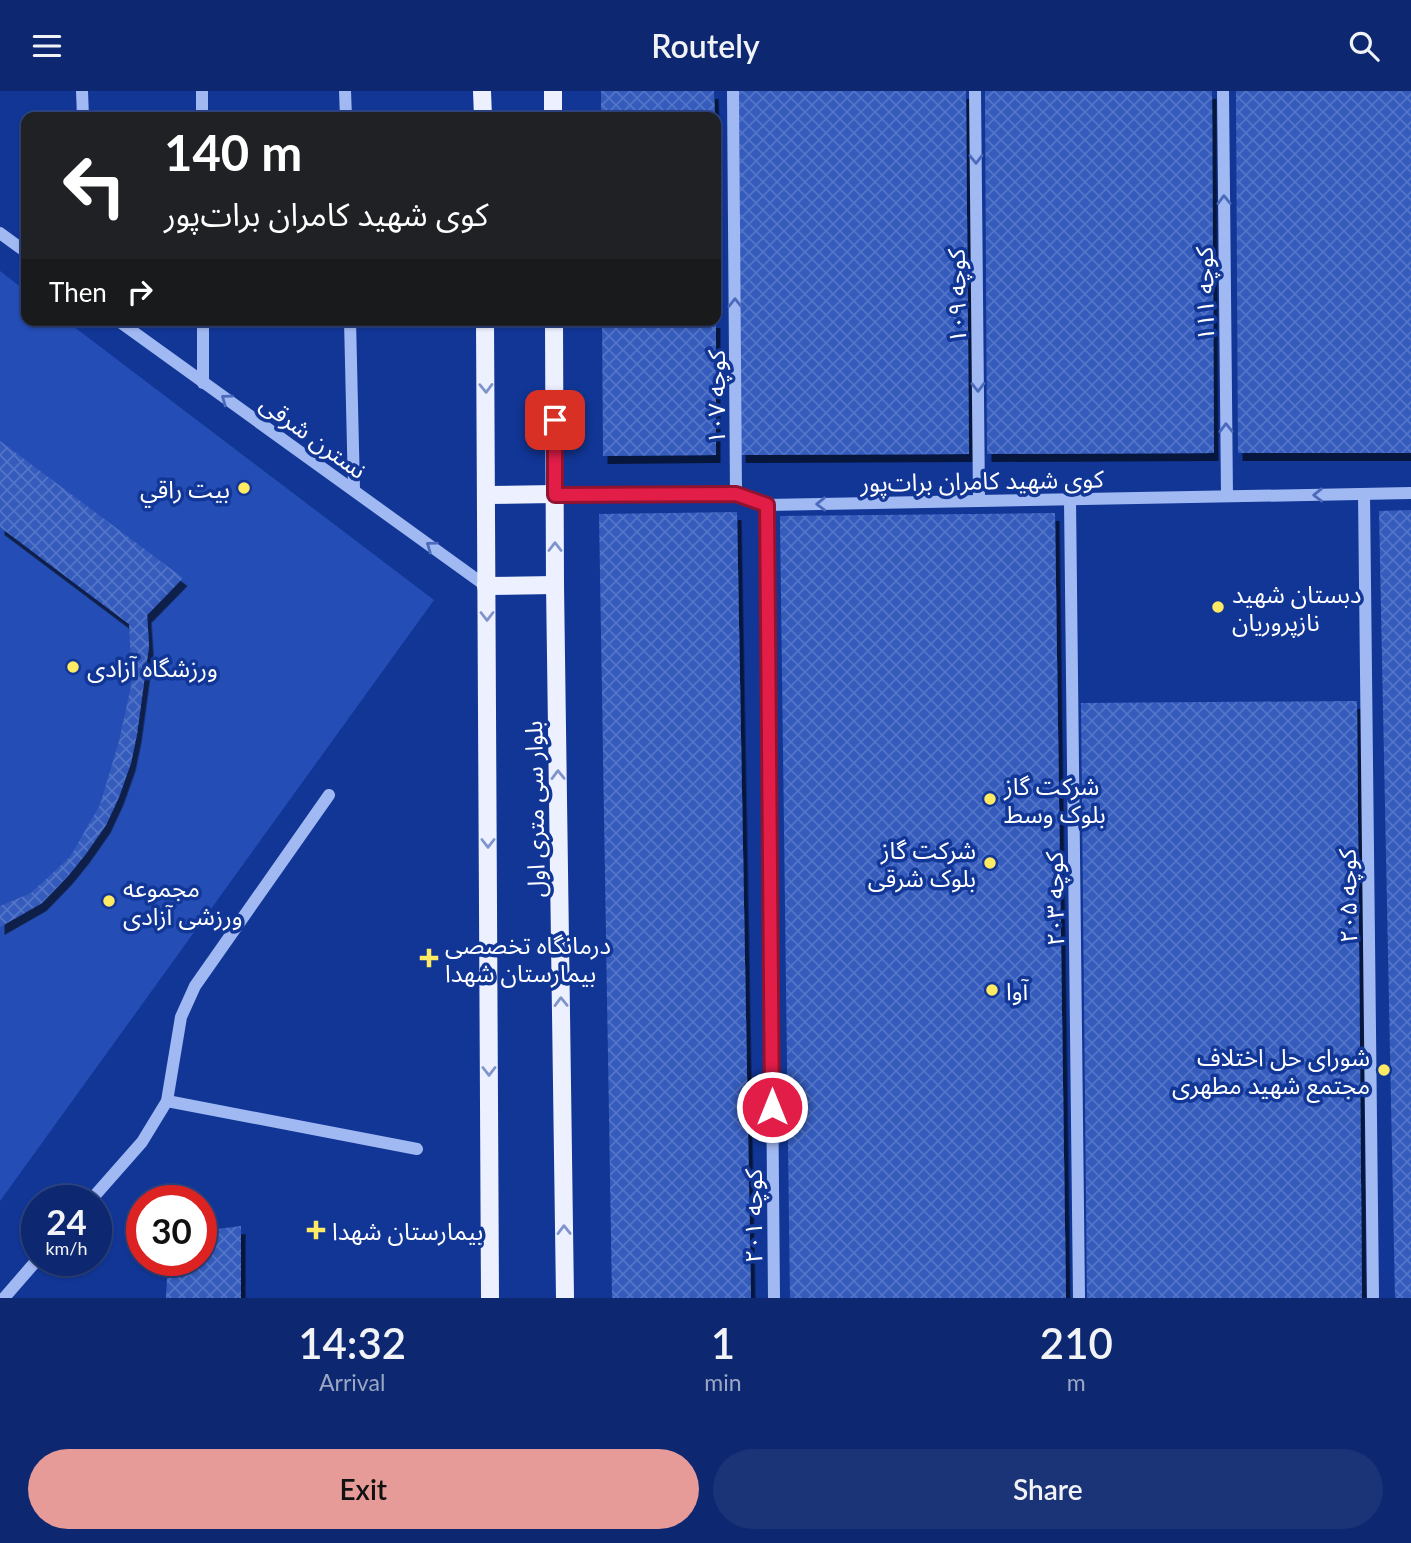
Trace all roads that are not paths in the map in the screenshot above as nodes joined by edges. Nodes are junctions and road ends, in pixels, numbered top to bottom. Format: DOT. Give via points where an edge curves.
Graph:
graph roads {
  1 [pos="82,91"];
  2 [pos="202,91"];
  3 [pos="345,91"];
  4 [pos="482,91"];
  5 [pos="553,91"];
  6 [pos="733,91"];
  7 [pos="975,91"];
  8 [pos="1223,91"];
  9 [pos="83,112"];
  10 [pos="202,112"];
  11 [pos="346,112"];
  12 [pos="483,112"];
  13 [pos="553,112"];
  14 [pos="0,233"];
  15 [pos="21,248"];
  16 [pos="125,326"];
  17 [pos="203,326"];
  18 [pos="350,326"];
  19 [pos="485,326"];
  20 [pos="554,326"];
  21 [pos="204,383"];
  22 [pos="354,491"];
  23 [pos="1411,493"];
  24 [pos="736,494"];
  25 [pos="1364,494"];
  26 [pos="487,495"];
  27 [pos="555,495"];
  28 [pos="1227,496"];
  29 [pos="1070,499"];
  30 [pos="979,501"];
  31 [pos="767,505"];
  32 [pos="555,585"];
  33 [pos="486,586"];
  34 [pos="329,795"];
  35 [pos="167,1101"];
  36 [pos="417,1149"];
  37 [pos="104,1185"];
  38 [pos="23,1276"];
  39 [pos="4,1298"];
  40 [pos="489,1298"];
  41 [pos="565,1298"];
  42 [pos="774,1298"];
  43 [pos="1079,1298"];
  44 [pos="1373,1298"];
  1 -- 9 [label="street"];
  2 -- 10 [label="street"];
  3 -- 11 [label="street"];
  4 -- 12 [label="main road"];
  5 -- 13 [label="main road"];
  24 -- 6 [label="street, کوچه ۱۰۷, one-way"];
  7 -- 30 [label="street, کوچه ۱۰۹, one-way"];
  28 -- 8 [label="street, کوچه ۱۱۱, one-way"];
  14 -- 15 [label="street"];
  16 -- 21 [label="street, نسترن شرقی"];
  17 -- 21 [label="street"];
  18 -- 22 [label="street"];
  19 -- 26 [label="main road, بلوار سی متری اول, one-way"];
  20 -- 27 [label="main road, بلوار سی متری اول"];
  22 -- 21 [label="street, نسترن شرقی, one-way"];
  33 -- 22 [label="street, نسترن شرقی, one-way"];
  23 -- 25 [label="street, کوی شهید کامران برات‌پور"];
  24 -- 27 [label="street, کوی شهید کامران برات‌پور"];
  24 -- 31 [label="street, کوی شهید کامران برات‌پور"];
  25 -- 28 [label="street, کوی شهید کامران برات‌پور, one-way"];
  25 -- 44 [label="street, کوچه ۲۰۵"];
  26 -- 27 [label="main road"];
  26 -- 33 [label="main road, بلوار سی متری اول"];
  32 -- 27 [label="main road, بلوار سی متری اول, one-way"];
  28 -- 29 [label="street, کوی شهید کامران برات‌پور"];
  29 -- 30 [label="street, کوی شهید کامران برات‌پور"];
  29 -- 43 [label="street, کوچه ۲۰۳"];
  30 -- 31 [label="street, کوی شهید کامران برات‌پور, one-way"];
  31 -- 42 [label="street, کوچه ۲۰۱"];
  32 -- 33 [label="main road"];
  41 -- 32 [label="main road, بلوار سی متری اول, one-way"];
  33 -- 40 [label="main road, بلوار سی متری اول, one-way"];
  34 -- 35 [label="street" via="195,986 181,1017"];
  35 -- 36 [label="street"];
  35 -- 37 [label="street" via="142,1142"];
  38 -- 39 [label="street"];
}
